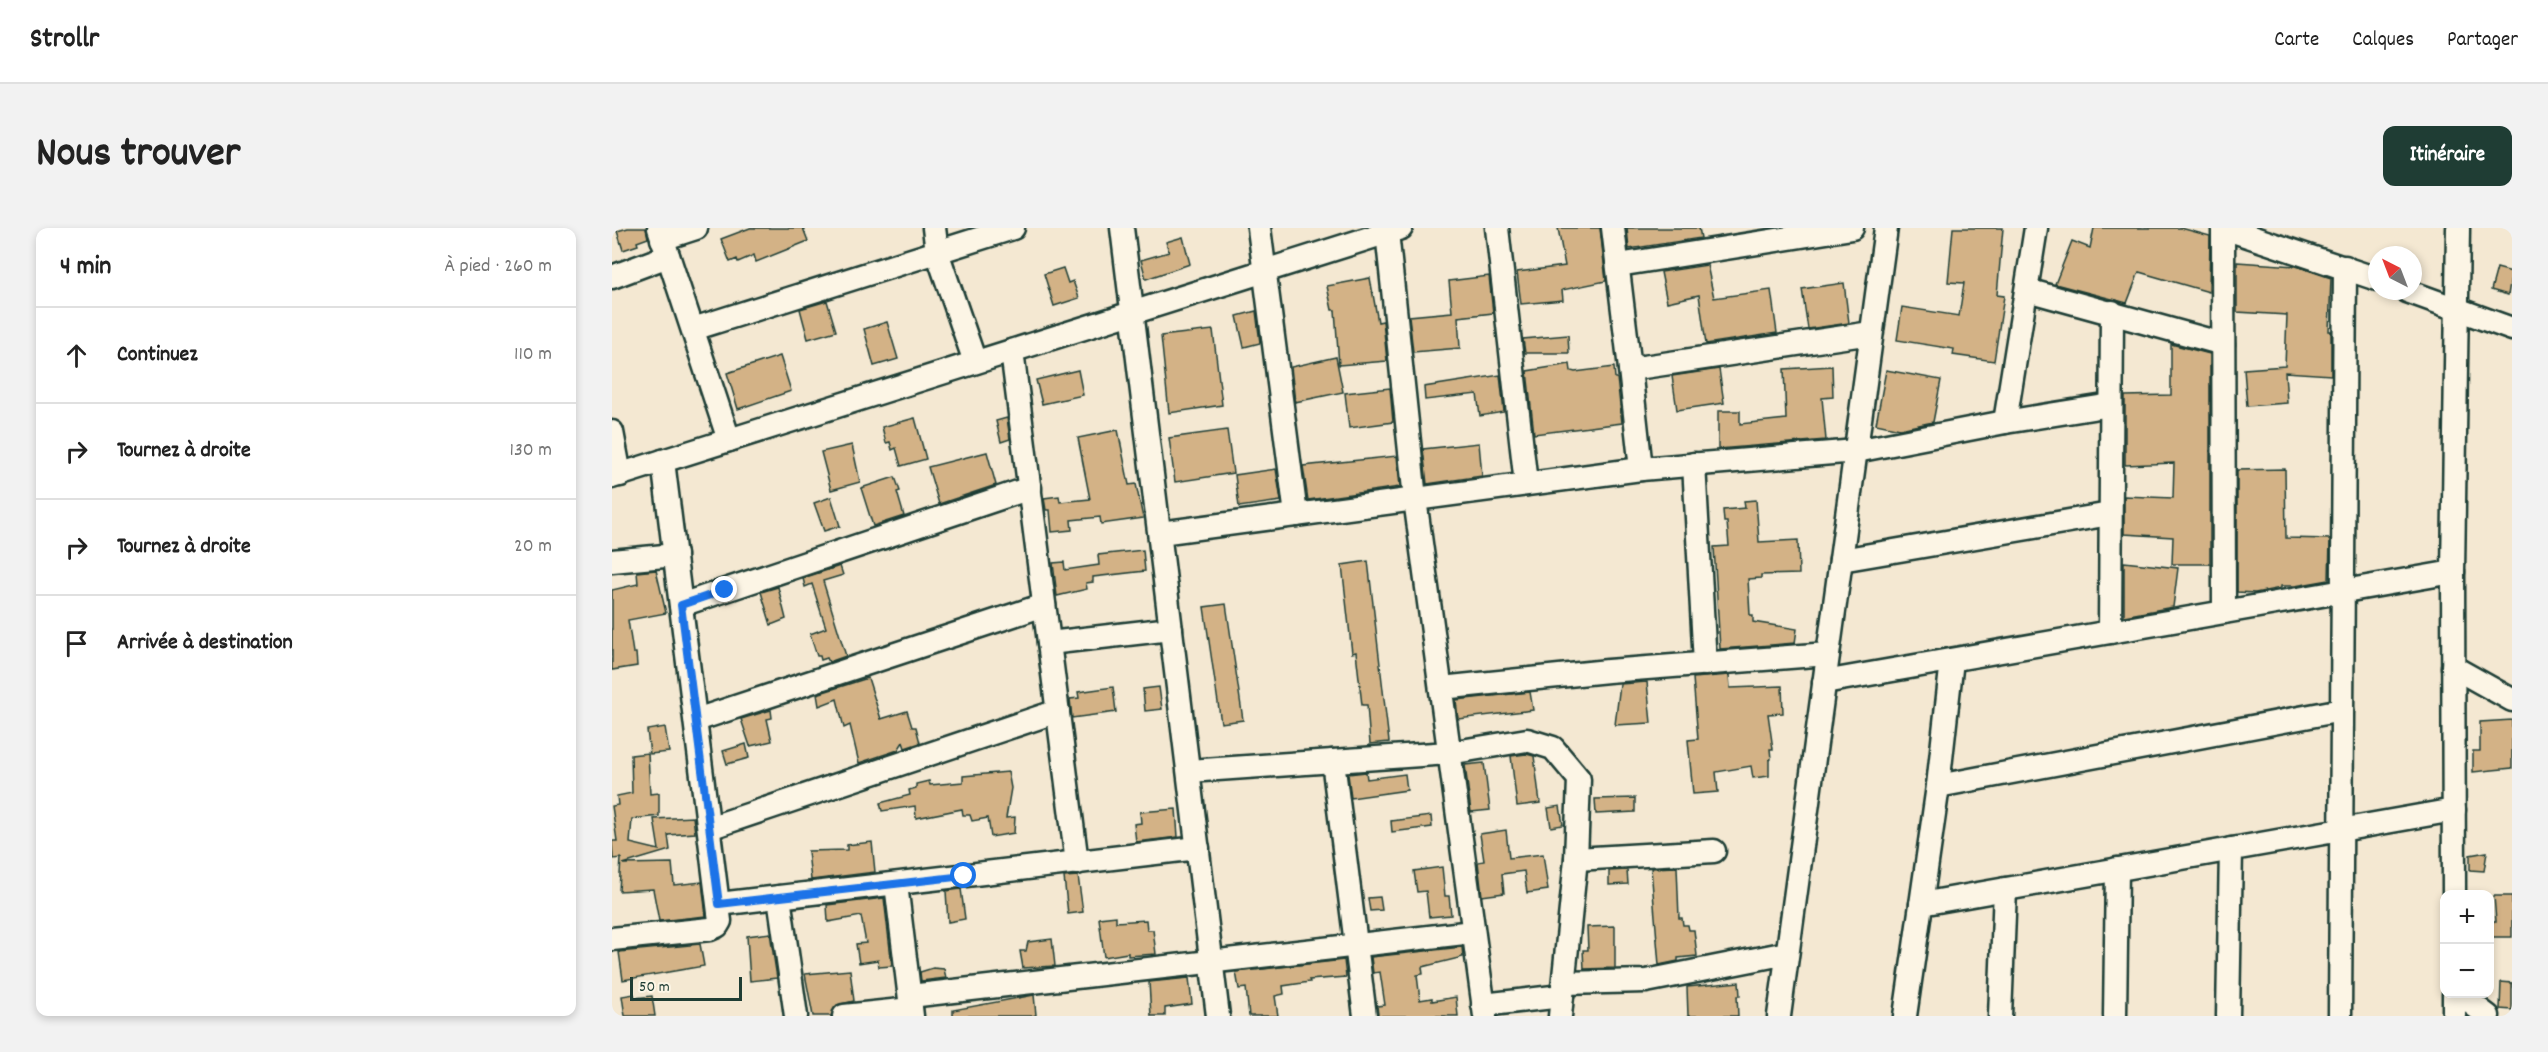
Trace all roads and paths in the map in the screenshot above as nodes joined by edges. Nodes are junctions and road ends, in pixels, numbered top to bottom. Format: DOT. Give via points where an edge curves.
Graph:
graph roads {
  1 [pos="696,228"];
  2 [pos="934,228"];
  3 [pos="1013,228"];
  4 [pos="1122,228"];
  5 [pos="1258,228"];
  6 [pos="1497,228"];
  7 [pos="1613,228"];
  8 [pos="1852,228"];
  9 [pos="1886,228"];
  10 [pos="2036,228"];
  11 [pos="2224,228"];
  12 [pos="2458,228"];
  13 [pos="1394,230"];
  14 [pos="663,241"];
  15 [pos="937,252"];
  16 [pos="1618,265"];
  17 [pos="2345,267"];
  18 [pos="1266,270"];
  19 [pos="2368,276"];
  20 [pos="612,277"];
  21 [pos="2027,290"];
  22 [pos="2422,297"];
  23 [pos="2457,310"];
  24 [pos="2112,312"];
  25 [pos="1133,313"];
  26 [pos="693,329"];
  27 [pos="2512,329"];
  28 [pos="1871,333"];
  29 [pos="2223,344"];
  30 [pos="1012,351"];
  31 [pos="975,362"];
  32 [pos="1630,369"];
  33 [pos="2111,405"];
  34 [pos="2005,422"];
  35 [pos="612,432"];
  36 [pos="729,440"];
  37 [pos="1856,450"];
  38 [pos="663,461"];
  39 [pos="1694,464"];
  40 [pos="1641,469"];
  41 [pos="616,476"];
  42 [pos="1526,484"];
  43 [pos="1030,488"];
  44 [pos="1415,499"];
  45 [pos="2110,514"];
  46 [pos="1296,515"];
  47 [pos="1160,533"];
  48 [pos="675,555"];
  49 [pos="1841,560"];
  50 [pos="612,561"];
  51 [pos="2453,572"];
  52 [pos="2343,591"];
  53 [pos="1044,604"];
  54 [pos="681,605"];
  55 [pos="2224,612"];
  56 [pos="1171,629"];
  57 [pos="2110,632"];
  58 [pos="1049,643"];
  59 [pos="1828,654"];
  60 [pos="1952,660"];
  61 [pos="1705,664"];
  62 [pos="2453,667"];
  63 [pos="1824,682"];
  64 [pos="1441,688"];
  65 [pos="2512,700"];
  66 [pos="2342,710"];
  67 [pos="1058,711"];
  68 [pos="696,720"];
  69 [pos="1449,753"];
  70 [pos="1334,760"];
  71 [pos="1189,771"];
  72 [pos="1938,786"];
  73 [pos="2454,810"];
  74 [pos="709,828"];
  75 [pos="2341,829"];
  76 [pos="1198,848"];
  77 [pos="2231,849"];
  78 [pos="1714,851"];
  79 [pos="1576,859"];
  80 [pos="1077,862"];
  81 [pos="2117,869"];
  82 [pos="896,884"];
  83 [pos="2005,889"];
  84 [pos="2454,890"];
  85 [pos="779,897"];
  86 [pos="719,904"];
  87 [pos="1921,904"];
  88 [pos="1473,932"];
  89 [pos="612,939"];
  90 [pos="1356,945"];
  91 [pos="1787,953"];
  92 [pos="1212,962"];
  93 [pos="1562,998"];
  94 [pos="2454,998"];
  95 [pos="2465,998"];
  96 [pos="911,1007"];
  97 [pos="1484,1010"];
  98 [pos="796,1016"];
  99 [pos="844,1016"];
  100 [pos="1218,1016"];
  101 [pos="1365,1016"];
  102 [pos="1779,1016"];
  103 [pos="1905,1016"];
  104 [pos="2000,1016"];
  105 [pos="2115,1016"];
  106 [pos="2228,1016"];
  107 [pos="2340,1016"];
  108 [pos="2454,1016"];
  109 [pos="2488,1016"];
  1 -- 14 [label="street"];
  2 -- 15 [label="street"];
  3 -- 15 [label="street"];
  4 -- 25 [label="street"];
  5 -- 18 [label="street"];
  6 -- 42 [label="street"];
  7 -- 16 [label="street"];
  8 -- 16 [label="street"];
  9 -- 28 [label="street"];
  10 -- 21 [label="street"];
  11 -- 17 [label="street"];
  11 -- 29 [label="street"];
  12 -- 23 [label="street"];
  13 -- 18 [label="street"];
  13 -- 44 [label="street"];
  14 -- 20 [label="street"];
  14 -- 26 [label="street"];
  15 -- 26 [label="street"];
  15 -- 31 [label="street"];
  16 -- 32 [label="street"];
  17 -- 19 [label="street"];
  17 -- 52 [label="street"];
  18 -- 25 [label="street"];
  18 -- 46 [label="street"];
  21 -- 24 [label="street"];
  21 -- 34 [label="street"];
  22 -- 23 [label="street"];
  23 -- 27 [label="street"];
  23 -- 51 [label="street"];
  24 -- 29 [label="street"];
  24 -- 33 [label="street"];
  25 -- 30 [label="street"];
  25 -- 47 [label="street"];
  26 -- 36 [label="street"];
  28 -- 32 [label="street"];
  28 -- 37 [label="street"];
  29 -- 55 [label="street"];
  30 -- 31 [label="street"];
  30 -- 43 [label="street"];
  31 -- 36 [label="street"];
  32 -- 40 [label="street"];
  33 -- 34 [label="street"];
  33 -- 45 [label="street"];
  34 -- 37 [label="street"];
  35 -- 41 [label="street"];
  36 -- 38 [label="street"];
  37 -- 39 [label="street"];
  37 -- 49 [label="street"];
  38 -- 41 [label="street"];
  38 -- 48 [label="street"];
  39 -- 40 [label="street"];
  39 -- 61 [label="street"];
  40 -- 42 [label="street"];
  42 -- 44 [label="street"];
  43 -- 53 [label="street"];
  43 -- 54 [label="street"];
  44 -- 46 [label="street"];
  44 -- 64 [label="street"];
  45 -- 49 [label="street"];
  45 -- 57 [label="street"];
  46 -- 47 [label="street"];
  47 -- 56 [label="street"];
  48 -- 50 [label="street"];
  48 -- 54 [label="street"];
  49 -- 59 [label="street"];
  51 -- 52 [label="street"];
  51 -- 62 [label="street"];
  52 -- 55 [label="street"];
  52 -- 66 [label="street"];
  53 -- 58 [label="street"];
  53 -- 68 [label="street"];
  54 -- 68 [label="street"];
  55 -- 57 [label="street"];
  56 -- 58 [label="street"];
  56 -- 71 [label="street"];
  57 -- 60 [label="street"];
  58 -- 67 [label="street"];
  59 -- 61 [label="street"];
  59 -- 63 [label="street"];
  60 -- 63 [label="street"];
  60 -- 72 [label="street"];
  61 -- 64 [label="street"];
  62 -- 65 [label="street"];
  62 -- 73 [label="street"];
  63 -- 91 [label="street"];
  64 -- 69 [label="street"];
  66 -- 72 [label="street"];
  66 -- 75 [label="street"];
  67 -- 74 [label="street"];
  67 -- 80 [label="street"];
  68 -- 74 [label="street"];
  69 -- 70 [label="street"];
  69 -- 79 [label="street" via="1527,740 1553,748 1579,779"];
  69 -- 88 [label="street"];
  70 -- 71 [label="street"];
  70 -- 90 [label="street"];
  71 -- 76 [label="street"];
  72 -- 87 [label="street"];
  73 -- 75 [label="street"];
  73 -- 84 [label="street"];
  74 -- 86 [label="street"];
  75 -- 77 [label="street"];
  75 -- 107 [label="street"];
  76 -- 80 [label="street"];
  76 -- 92 [label="street"];
  77 -- 81 [label="street"];
  77 -- 106 [label="street"];
  78 -- 79 [label="street"];
  79 -- 93 [label="street"];
  80 -- 82 [label="street"];
  81 -- 83 [label="street"];
  81 -- 105 [label="street"];
  82 -- 85 [label="street"];
  82 -- 96 [label="street"];
  83 -- 87 [label="street"];
  83 -- 104 [label="street"];
  85 -- 86 [label="street"];
  85 -- 98 [label="street"];
  86 -- 89 [label="street" via="720,921 710,929"];
  87 -- 103 [label="street"];
  88 -- 90 [label="street"];
  88 -- 97 [label="street"];
  90 -- 92 [label="street"];
  90 -- 101 [label="street"];
  91 -- 93 [label="street"];
  91 -- 102 [label="street"];
  92 -- 96 [label="street"];
  92 -- 100 [label="street"];
  93 -- 97 [label="street"];
  94 -- 108 [label="street"];
  95 -- 109 [label="street"];
  96 -- 99 [label="street"];
}
